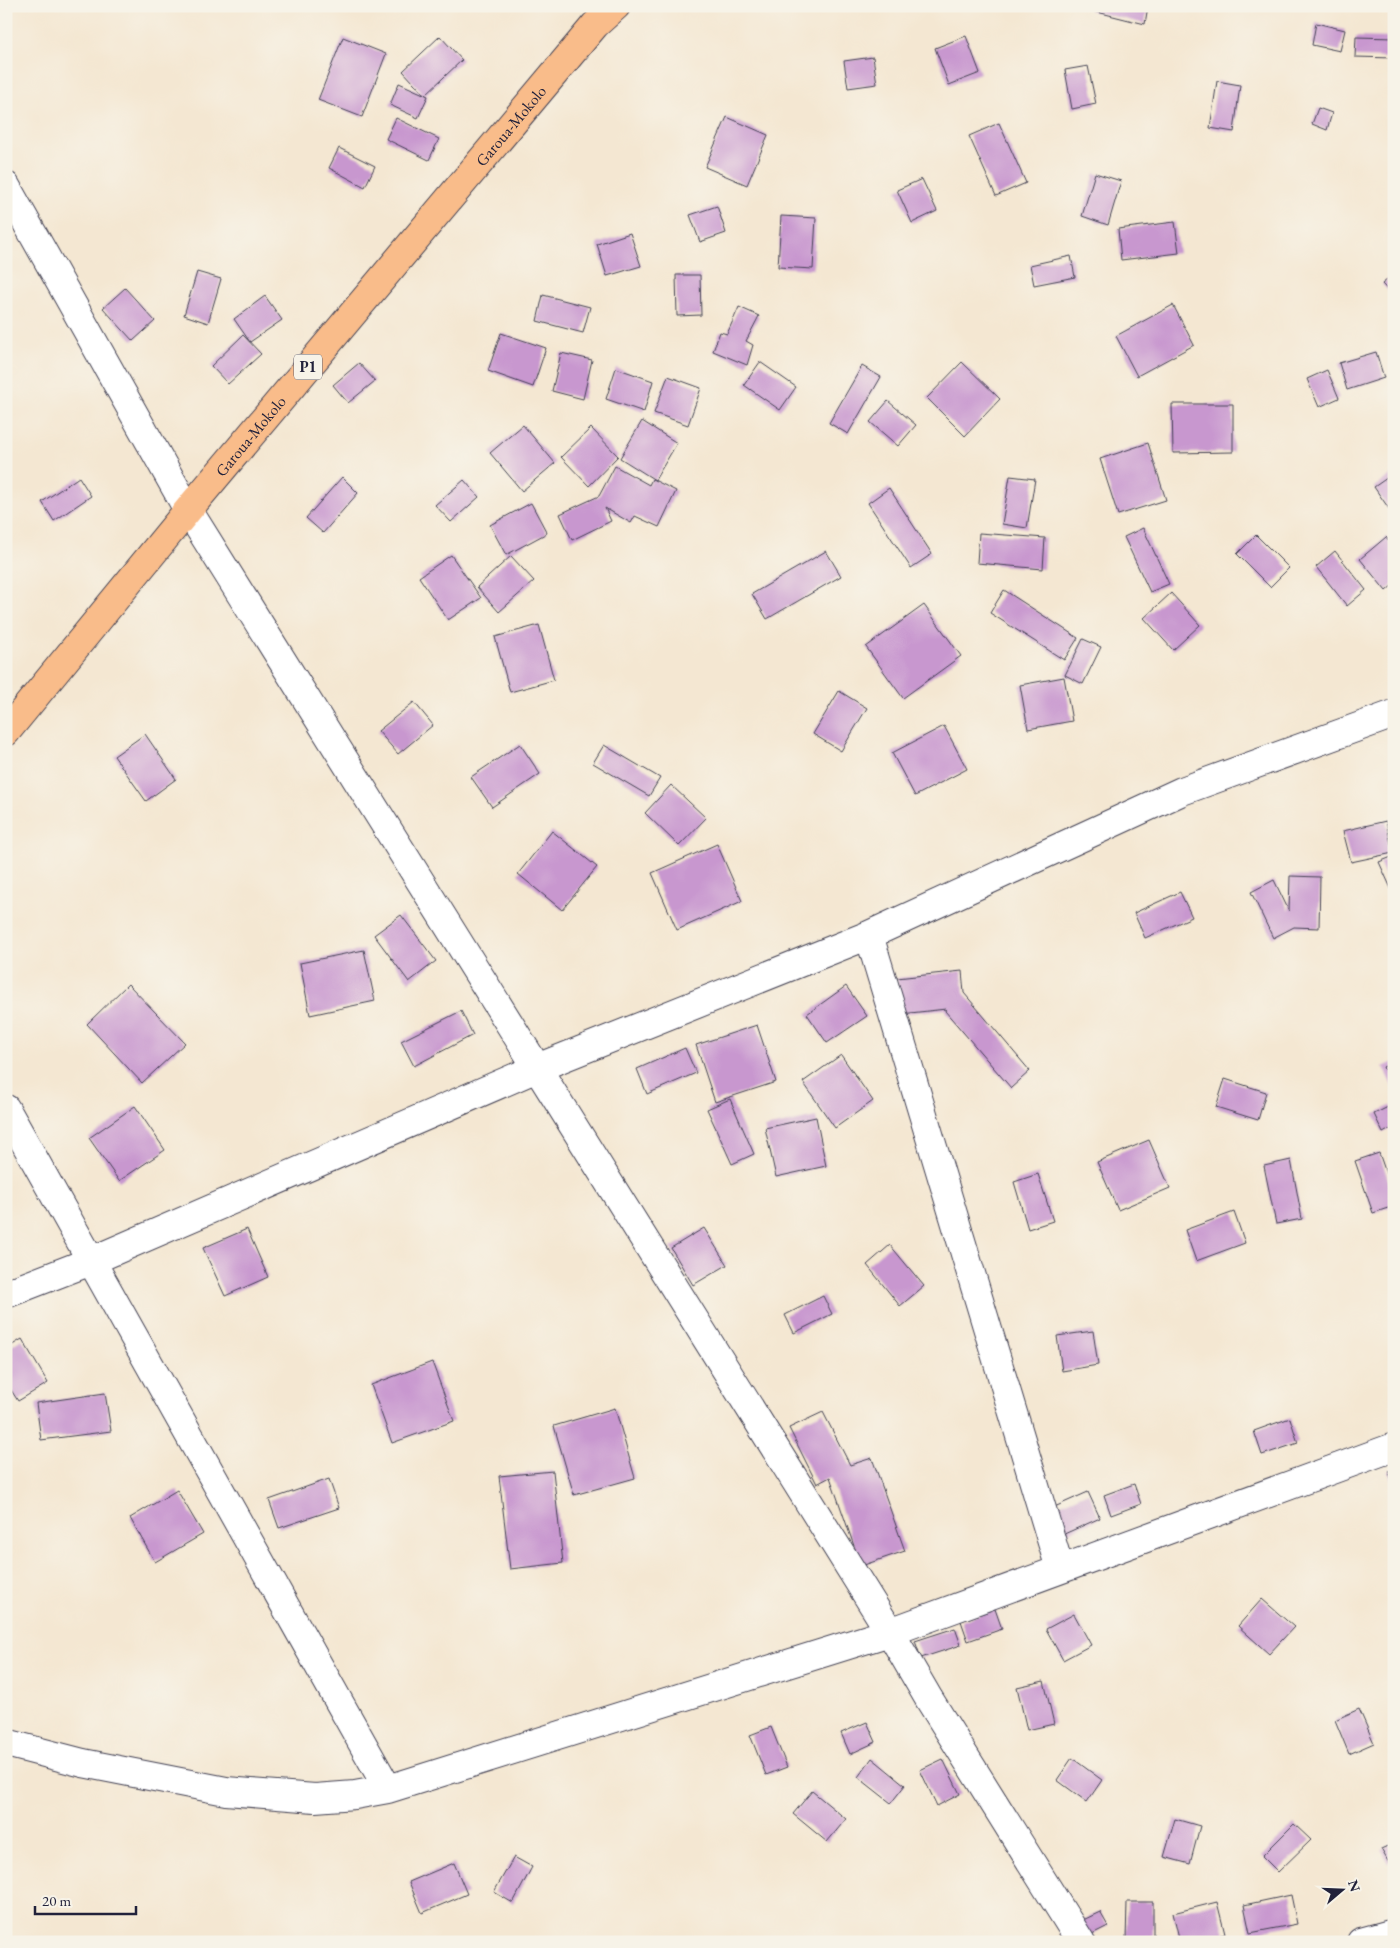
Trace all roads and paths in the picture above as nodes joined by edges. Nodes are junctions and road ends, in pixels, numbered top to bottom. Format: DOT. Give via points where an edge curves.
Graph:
graph roads {
  1 [pos="616,6"];
  2 [pos="6,186"];
  3 [pos="188,510"];
  4 [pos="1394,714"];
  5 [pos="6,732"];
  6 [pos="869,935"];
  7 [pos="537,1068"];
  8 [pos="6,1109"];
  9 [pos="91,1261"];
  10 [pos="6,1294"];
  11 [pos="1394,1447"];
  12 [pos="1060,1569"];
  13 [pos="890,1632"];
  14 [pos="6,1743"];
  15 [pos="388,1789"];
  16 [pos="1394,1933"];
  17 [pos="1081,1942"];
  18 [pos="1361,1942"];
  1 -- 3 [label="main road, Garoua-Mokolo / P1" via="588,33"];
  2 -- 3 [label="street"];
  3 -- 5 [label="main road, Garoua-Mokolo / P1"];
  3 -- 7 [label="street"];
  4 -- 6 [label="street" via="1182,791"];
  6 -- 7 [label="street"];
  6 -- 12 [label="street"];
  7 -- 9 [label="street"];
  7 -- 13 [label="street"];
  8 -- 9 [label="street"];
  9 -- 10 [label="street"];
  9 -- 15 [label="street"];
  11 -- 12 [label="street"];
  12 -- 13 [label="street"];
  13 -- 15 [label="street"];
  13 -- 17 [label="street"];
  14 -- 15 [label="street" via="84,1764 226,1791 316,1798"];
  16 -- 18 [label="street"];
}
